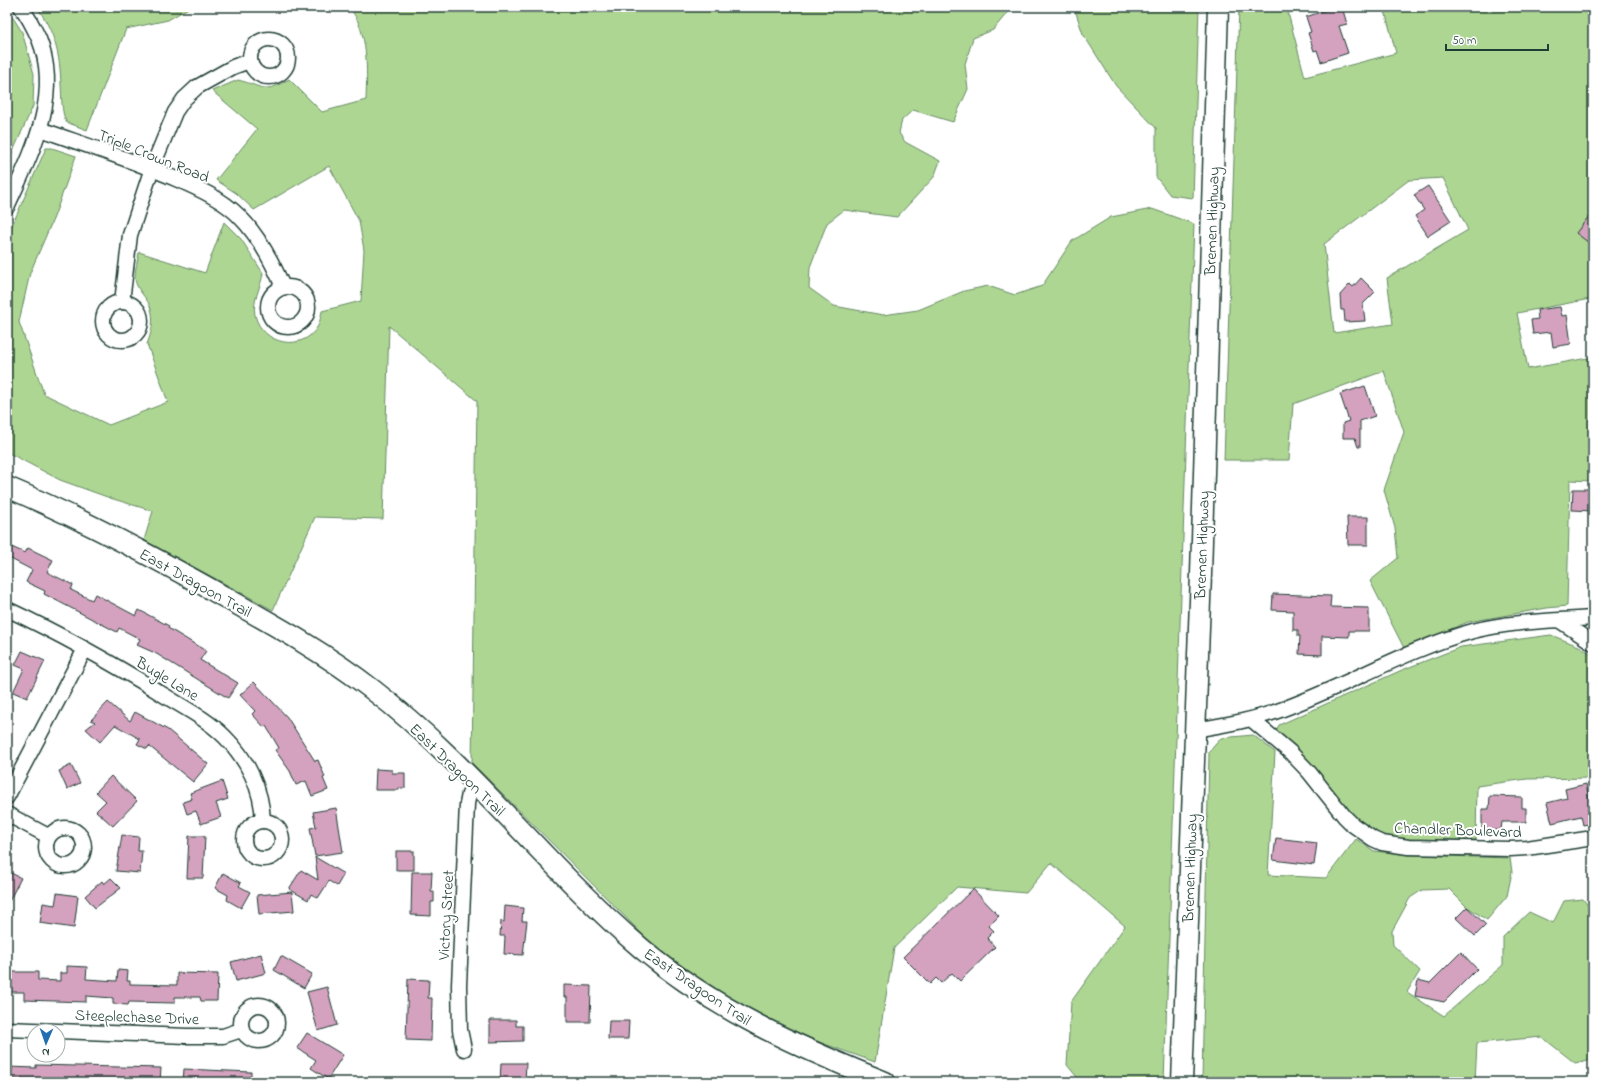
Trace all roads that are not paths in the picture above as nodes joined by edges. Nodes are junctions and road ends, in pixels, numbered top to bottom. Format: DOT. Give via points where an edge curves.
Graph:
graph roads {
  1 [pos="20,7"];
  2 [pos="1218,7"];
  3 [pos="250,61"];
  4 [pos="40,129"];
  5 [pos="152,168"];
  6 [pos="7,207"];
  7 [pos="283,288"];
  8 [pos="122,302"];
  9 [pos="7,487"];
  10 [pos="7,609"];
  11 [pos="1593,618"];
  12 [pos="1560,620"];
  13 [pos="1593,643"];
  14 [pos="85,649"];
  15 [pos="1252,720"];
  16 [pos="1194,730"];
  17 [pos="476,784"];
  18 [pos="7,797"];
  19 [pos="7,814"];
  20 [pos="263,821"];
  21 [pos="48,836"];
  22 [pos="1593,838"];
  23 [pos="7,1029"];
  24 [pos="241,1030"];
  25 [pos="464,1049"];
  26 [pos="885,1082"];
  27 [pos="1182,1082"];
  1 -- 4 [label="street" via="35,29 43,50 47,74 48,94"];
  2 -- 16 [label="main road, Bremen Highway"];
  3 -- 5 [label="street" via="213,77 184,99 175,112"];
  4 -- 5 [label="street, Triple Crown Road"];
  4 -- 6 [label="street"];
  5 -- 7 [label="street, Triple Crown Road" via="194,187 238,215 269,256"];
  5 -- 8 [label="street" via="130,235"];
  9 -- 17 [label="main road, East Dragoon Trail" via="114,537 314,649 378,694"];
  10 -- 14 [label="street, Bugle Lane"];
  11 -- 12 [label="street"];
  12 -- 13 [label="street"];
  12 -- 15 [label="street" via="1473,631"];
  14 -- 18 [label="street"];
  14 -- 20 [label="street, Bugle Lane" via="209,723 224,736 251,773 262,806"];
  15 -- 16 [label="street"];
  15 -- 22 [label="street, Chandler Boulevard" via="1290,752 1353,825 1382,843 1408,847 1510,849"];
  16 -- 27 [label="main road, Bremen Highway"];
  17 -- 25 [label="street, Victory Street" via="469,794 467,804 460,932 460,1030"];
  17 -- 26 [label="main road, East Dragoon Trail" via="621,931 675,974 724,1007 768,1032"];
  19 -- 21 [label="street"];
  23 -- 24 [label="street, Steeplechase Drive" via="187,1036 223,1036"];
}
